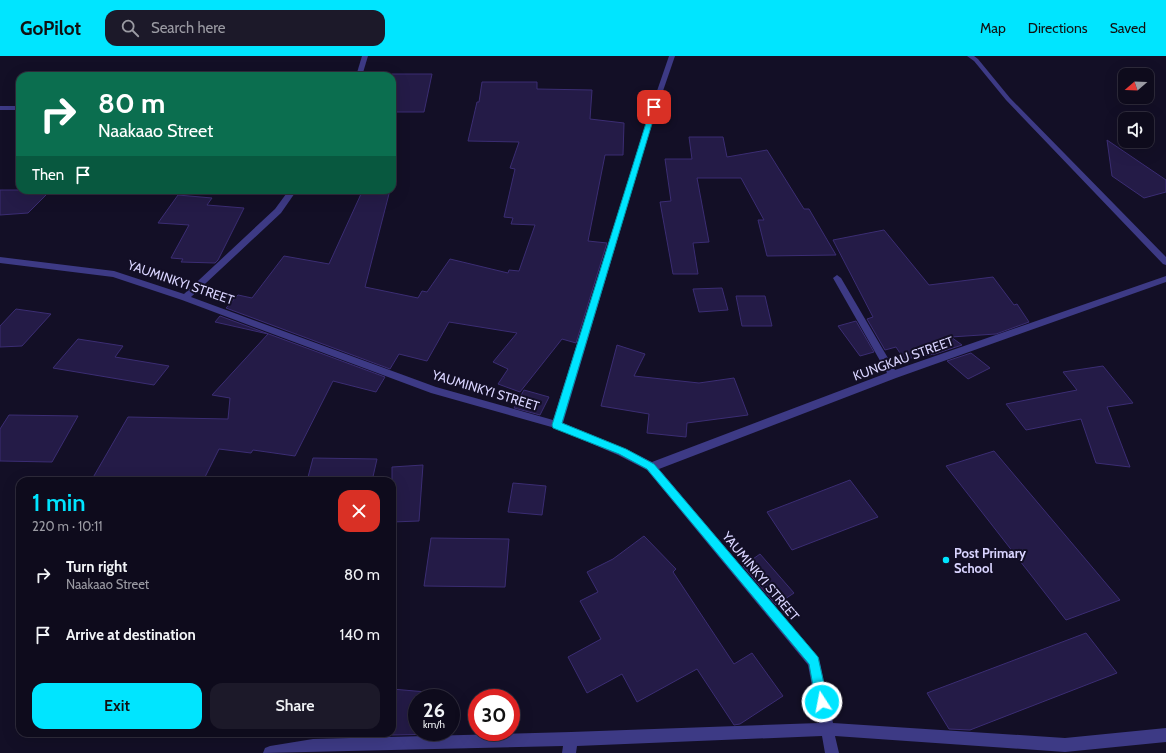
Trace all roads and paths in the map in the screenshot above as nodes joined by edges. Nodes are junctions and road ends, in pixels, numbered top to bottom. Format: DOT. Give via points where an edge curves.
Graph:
graph roads {
  1 [pos="365,56"];
  2 [pos="672,56"];
  3 [pos="970,56"];
  4 [pos="360,72"];
  5 [pos="0,108"];
  6 [pos="16,108"];
  7 [pos="290,194"];
  8 [pos="0,260"];
  9 [pos="1166,262"];
  10 [pos="838,278"];
  11 [pos="1166,279"];
  12 [pos="185,298"];
  13 [pos="893,375"];
  14 [pos="556,425"];
  15 [pos="651,467"];
  16 [pos="827,729"];
  17 [pos="1166,734"];
  18 [pos="570,746"];
  19 [pos="270,753"];
  20 [pos="832,753"];
  1 -- 4 [label="street"];
  2 -- 14 [label="street"];
  3 -- 9 [label="street"];
  5 -- 6 [label="street"];
  7 -- 12 [label="street" via="278,211"];
  8 -- 12 [label="street, YAUMINKYI STREET" via="114,274"];
  10 -- 13 [label="street"];
  11 -- 13 [label="street, KUNGKAU STREET"];
  12 -- 14 [label="street, YAUMINKYI STREET" via="434,390"];
  13 -- 15 [label="street, KUNGKAU STREET"];
  14 -- 15 [label="street, YAUMINKYI STREET"];
  15 -- 16 [label="street, YAUMINKYI STREET" via="814,662"];
  16 -- 17 [label="street" via="1065,745"];
  16 -- 18 [label="street"];
  16 -- 20 [label="street, YAUMINKYI STREET"];
  18 -- 19 [label="street" via="313,746"];
}
